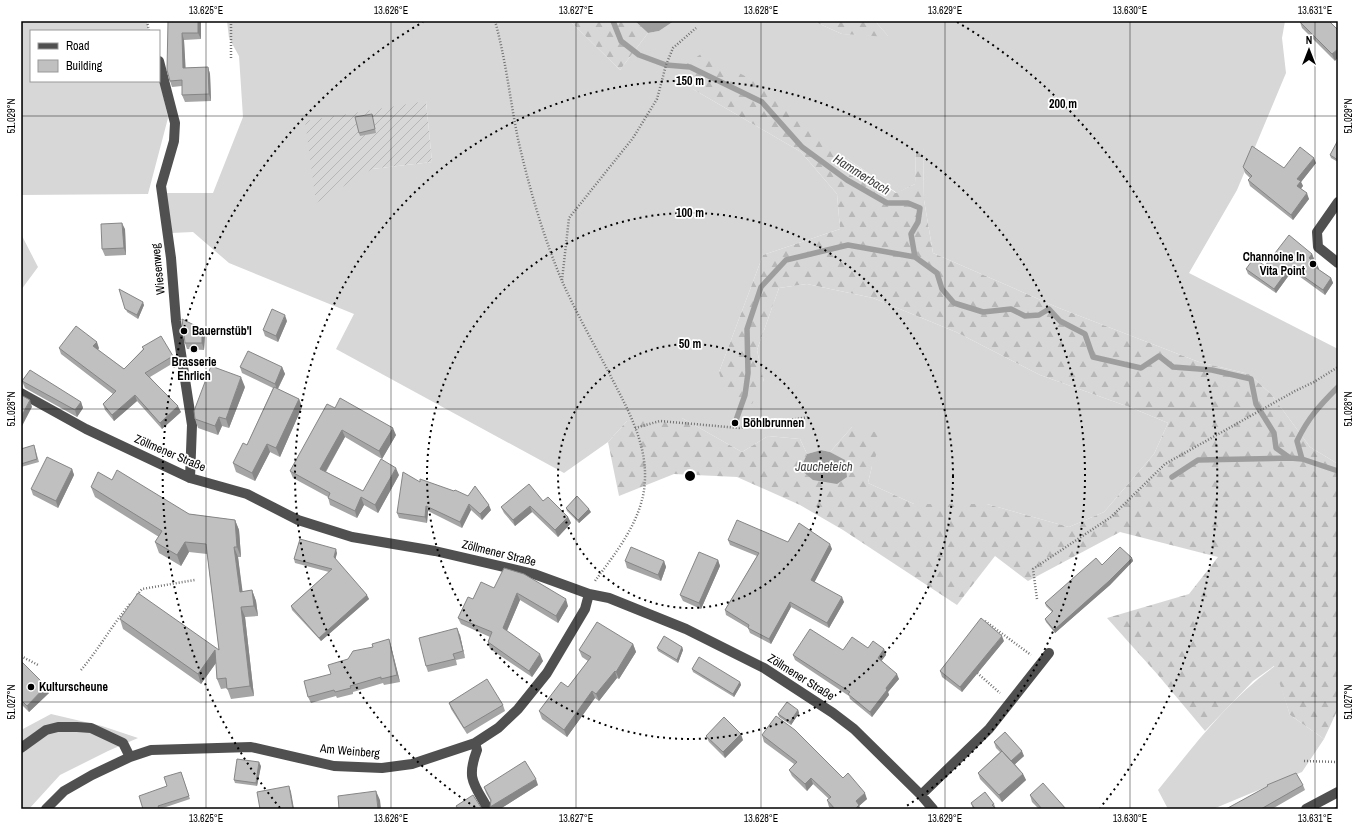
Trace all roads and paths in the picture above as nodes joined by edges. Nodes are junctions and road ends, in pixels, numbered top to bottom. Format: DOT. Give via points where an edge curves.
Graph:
graph roads {
  1 [pos="231,21"];
  2 [pos="495,21"];
  3 [pos="696,28"];
  4 [pos="231,58"];
  5 [pos="160,65"];
  6 [pos="1338,202"];
  7 [pos="1338,263"];
  8 [pos="562,281"];
  9 [pos="1338,367"];
  10 [pos="21,393"];
  11 [pos="809,417"];
  12 [pos="737,423"];
  13 [pos="635,428"];
  14 [pos="739,428"];
  15 [pos="190,478"];
  16 [pos="195,580"];
  17 [pos="594,581"];
  18 [pos="589,594"];
  19 [pos="1037,599"];
  20 [pos="985,621"];
  21 [pos="1049,653"];
  22 [pos="21,656"];
  23 [pos="1034,657"];
  24 [pos="38,665"];
  25 [pos="971,668"];
  26 [pos="81,670"];
  27 [pos="1004,696"];
  28 [pos="475,743"];
  29 [pos="21,748"];
  30 [pos="130,757"];
  31 [pos="1304,761"];
  32 [pos="1338,762"];
  33 [pos="1338,792"];
  34 [pos="921,795"];
  35 [pos="46,809"];
  36 [pos="488,809"];
  37 [pos="933,809"];
  38 [pos="1306,809"];
  1 -- 4 [label="path"];
  2 -- 8 [label="path" via="502,46 518,140 541,225"];
  3 -- 8 [label="path" via="673,48 657,99 633,138 569,218"];
  5 -- 15 [label="street, Wiesenweg" via="175,123 174,141 161,186 176,321 192,425"];
  6 -- 7 [label="street" via="1317,232 1318,247"];
  8 -- 13 [label="path"];
  9 -- 19 [label="path" via="1165,464 1111,517 1032,569"];
  10 -- 15 [label="street, Zöllmener Straße" via="86,429"];
  11 -- 14 [label="path"];
  12 -- 14 [label="path"];
  13 -- 14 [label="path" via="660,421"];
  13 -- 17 [label="path" via="642,448 646,476 644,495 628,534"];
  15 -- 18 [label="street, Zöllmener Straße" via="247,494 298,520 352,537 435,551 526,572"];
  16 -- 26 [label="path" via="142,589"];
  18 -- 28 [label="street, Am Weinberg" via="584,609 547,673 518,709 498,728"];
  18 -- 34 [label="street, Zöllmener Straße" via="610,598 650,613 770,672 854,729"];
  20 -- 23 [label="path"];
  21 -- 34 [label="street" via="989,729"];
  22 -- 24 [label="path"];
  25 -- 27 [label="path"];
  28 -- 30 [label="street, Am Weinberg" via="412,764 382,768 334,766 251,747 151,750"];
  28 -- 36 [label="street" via="477,750 472,780"];
  29 -- 30 [label="street" via="46,730 58,727 91,728 123,743"];
  30 -- 35 [label="street, Am Weinberg" via="64,791"];
  31 -- 32 [label="path"];
  33 -- 38 [label="street"];
  34 -- 37 [label="street, Zöllmener Straße"];
}
